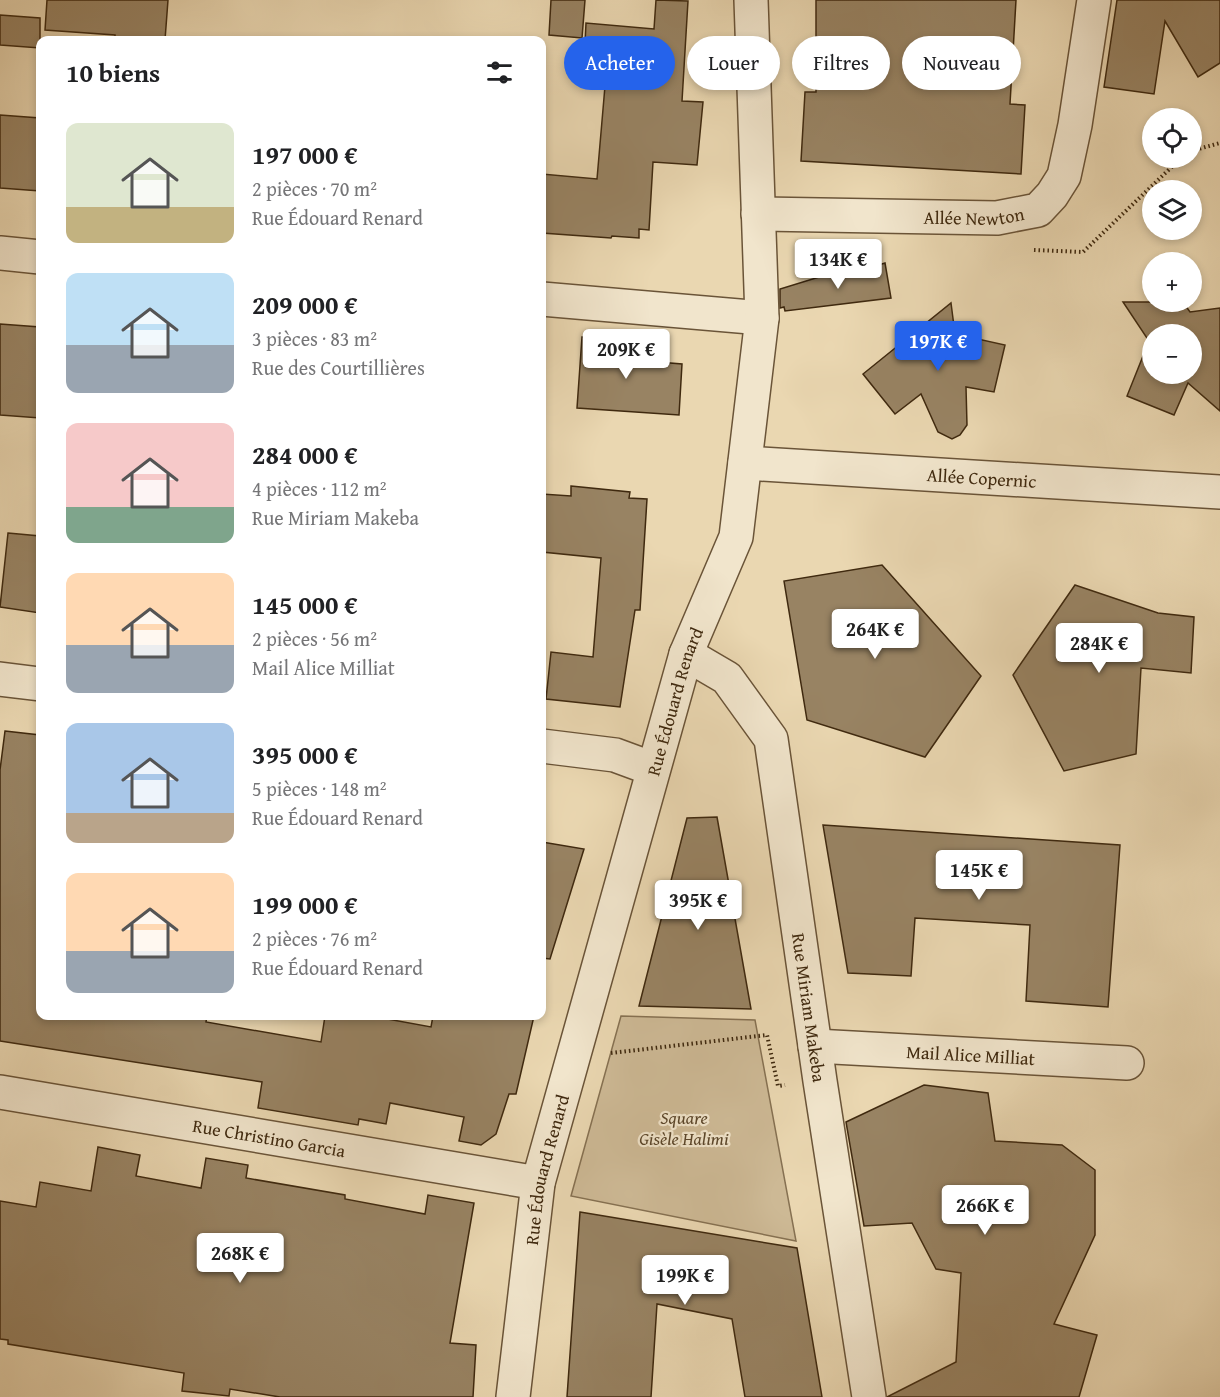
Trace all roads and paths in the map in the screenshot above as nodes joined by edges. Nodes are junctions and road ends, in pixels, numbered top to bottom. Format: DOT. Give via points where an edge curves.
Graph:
graph roads {
  1 [pos="751,0"];
  2 [pos="1094,0"];
  3 [pos="1220,143"];
  4 [pos="1202,148"];
  5 [pos="758,214"];
  6 [pos="0,254"];
  7 [pos="36,257"];
  8 [pos="546,299"];
  9 [pos="762,318"];
  10 [pos="745,463"];
  11 [pos="1220,492"];
  12 [pos="686,654"];
  13 [pos="0,679"];
  14 [pos="36,684"];
  15 [pos="546,746"];
  16 [pos="653,769"];
  17 [pos="815,1046"];
  18 [pos="575,1058"];
  19 [pos="1127,1063"];
  20 [pos="820,1081"];
  21 [pos="0,1092"];
  22 [pos="538,1183"];
  23 [pos="513,1397"];
  24 [pos="869,1397"];
  1 -- 5 [label="street, Rue Édouard Renard"];
  2 -- 5 [label="street, Allée Newton" via="1064,176 1038,210 997,218"];
  3 -- 4 [label="path"];
  5 -- 9 [label="street, Rue Édouard Renard"];
  6 -- 7 [label="street"];
  8 -- 9 [label="street"];
  9 -- 10 [label="street, Rue Édouard Renard"];
  10 -- 11 [label="street, Allée Copernic"];
  10 -- 12 [label="street, Rue Édouard Renard" via="736,537"];
  12 -- 16 [label="street, Rue Édouard Renard"];
  12 -- 17 [label="street, Rue Miriam Makeba" via="727,678 771,739"];
  13 -- 14 [label="street"];
  15 -- 16 [label="street" via="615,755"];
  16 -- 18 [label="street, Rue Édouard Renard"];
  17 -- 19 [label="street, Mail Alice Milliat"];
  17 -- 20 [label="street, Rue Miriam Makeba"];
  18 -- 20 [label="path" via="767,1035 778,1086"];
  18 -- 22 [label="street, Rue Édouard Renard"];
  20 -- 24 [label="street, Rue Miriam Makeba"];
  21 -- 22 [label="street, Rue Christino Garcia"];
  22 -- 23 [label="street, Rue Édouard Renard"];
}
